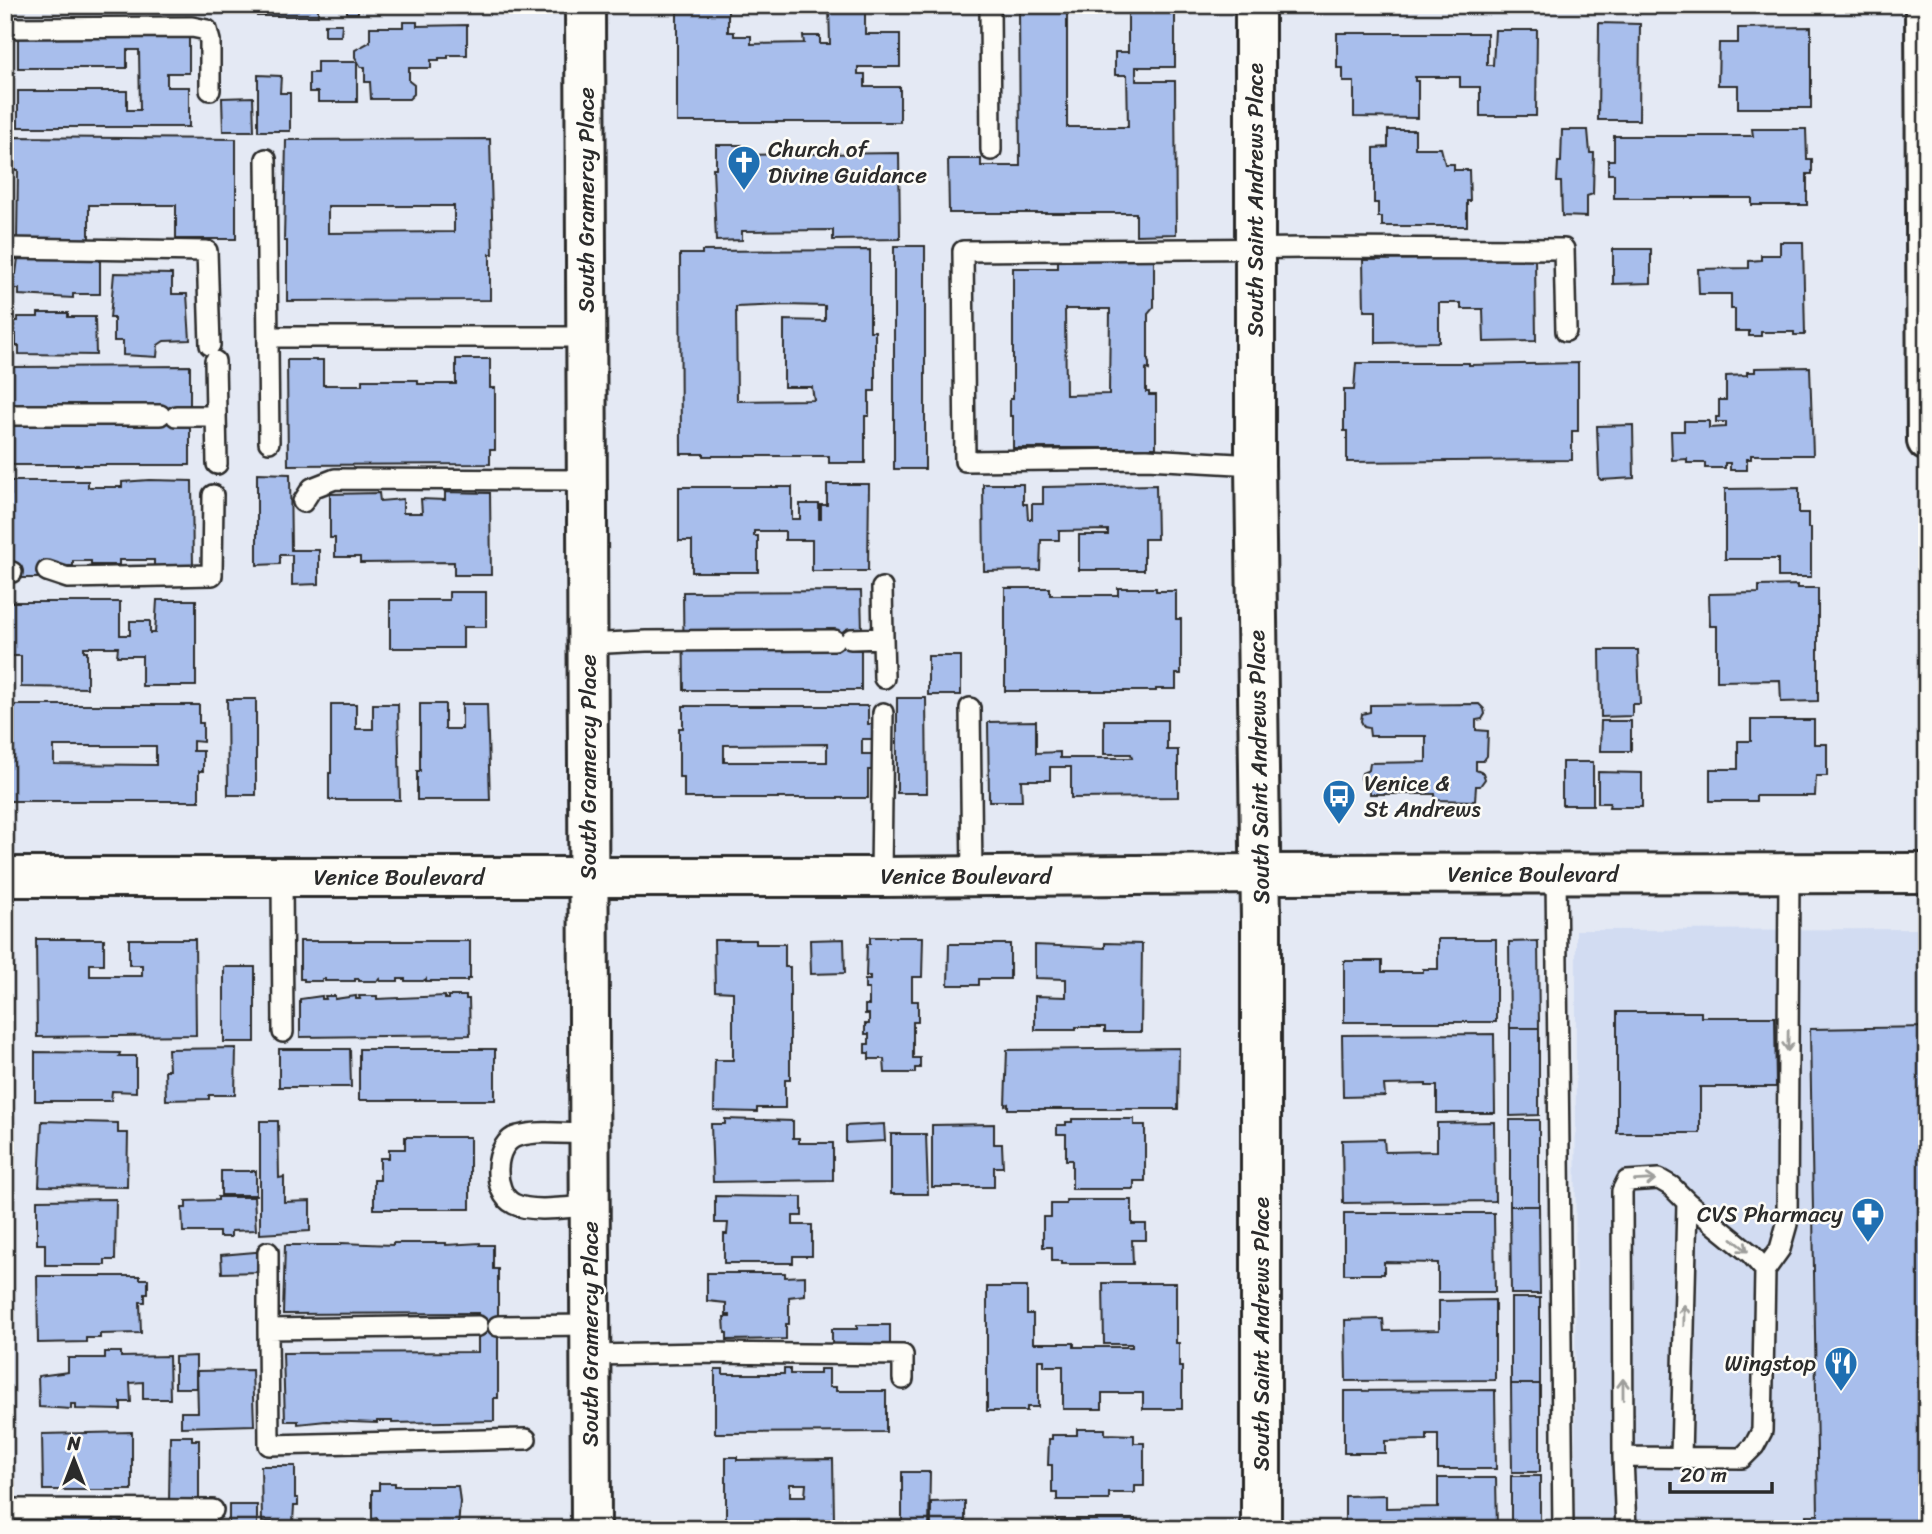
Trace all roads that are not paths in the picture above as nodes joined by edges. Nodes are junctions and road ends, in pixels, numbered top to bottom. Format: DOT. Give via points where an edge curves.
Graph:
graph roads {
  1 [pos="585,5"];
  2 [pos="990,5"];
  3 [pos="1255,5"];
  4 [pos="1925,5"];
  5 [pos="5,28"];
  6 [pos="210,90"];
  7 [pos="991,150"];
  8 [pos="266,159"];
  9 [pos="5,248"];
  10 [pos="1254,249"];
  11 [pos="1566,331"];
  12 [pos="268,337"];
  13 [pos="586,337"];
  14 [pos="5,415"];
  15 [pos="215,416"];
  16 [pos="1927,441"];
  17 [pos="270,442"];
  18 [pos="217,464"];
  19 [pos="1255,465"];
  20 [pos="587,480"];
  21 [pos="213,495"];
  22 [pos="303,502"];
  23 [pos="47,571"];
  24 [pos="882,588"];
  25 [pos="883,638"];
  26 [pos="587,644"];
  27 [pos="884,677"];
  28 [pos="970,708"];
  29 [pos="883,713"];
  30 [pos="1789,872"];
  31 [pos="1927,873"];
  32 [pos="1260,874"];
  33 [pos="1556,874"];
  34 [pos="588,876"];
  35 [pos="972,876"];
  36 [pos="5,877"];
  37 [pos="282,877"];
  38 [pos="881,877"];
  39 [pos="283,1032"];
  40 [pos="589,1134"];
  41 [pos="1687,1202"];
  42 [pos="590,1206"];
  43 [pos="268,1252"];
  44 [pos="1765,1270"];
  45 [pos="268,1329"];
  46 [pos="590,1340"];
  47 [pos="903,1380"];
  48 [pos="526,1439"];
  49 [pos="1623,1457"];
  50 [pos="1681,1457"];
  51 [pos="5,1509"];
  52 [pos="213,1510"];
  53 [pos="591,1529"];
  54 [pos="1261,1529"];
  55 [pos="1563,1529"];
  56 [pos="1626,1529"];
  1 -- 13 [label="street, South Gramercy Place"];
  2 -- 7 [label="lane"];
  3 -- 10 [label="street, South Saint Andrews Place"];
  4 -- 16 [label="street"];
  5 -- 6 [label="lane" via="207,30"];
  8 -- 12 [label="lane"];
  9 -- 15 [label="lane" via="207,251"];
  10 -- 11 [label="lane" via="1564,249"];
  10 -- 19 [label="street, South Saint Andrews Place"];
  10 -- 19 [label="lane" via="963,251 965,461 1147,459"];
  12 -- 13 [label="lane"];
  12 -- 17 [label="lane"];
  13 -- 20 [label="street, South Gramercy Place"];
  14 -- 15 [label="lane"];
  15 -- 18 [label="lane"];
  19 -- 32 [label="street, South Saint Andrews Place"];
  20 -- 22 [label="lane" via="335,479 312,488"];
  20 -- 26 [label="street, South Gramercy Place"];
  21 -- 23 [label="lane" via="212,575 68,578"];
  24 -- 25 [label="lane"];
  25 -- 26 [label="lane"];
  25 -- 27 [label="lane"];
  26 -- 34 [label="street, South Gramercy Place"];
  28 -- 35 [label="lane"];
  29 -- 38 [label="lane"];
  30 -- 31 [label="street, Venice Boulevard"];
  30 -- 33 [label="street, Venice Boulevard"];
  30 -- 44 [label="lane, one-way" via="1787,1224 1780,1249"];
  32 -- 33 [label="street, Venice Boulevard"];
  32 -- 35 [label="street, Venice Boulevard"];
  32 -- 54 [label="street, South Saint Andrews Place"];
  33 -- 55 [label="lane"];
  34 -- 37 [label="street, Venice Boulevard"];
  34 -- 38 [label="street, Venice Boulevard"];
  34 -- 40 [label="street, South Gramercy Place"];
  35 -- 38 [label="street, Venice Boulevard"];
  36 -- 37 [label="street, Venice Boulevard"];
  37 -- 39 [label="lane"];
  40 -- 42 [label="street, South Gramercy Place"];
  40 -- 42 [label="lane" via="515,1136 503,1148 498,1169 500,1190 513,1204 532,1208"];
  41 -- 44 [label="lane, one-way"];
  49 -- 41 [label="lane, one-way" via="1622,1191 1627,1181 1659,1179"];
  50 -- 41 [label="lane, one-way"];
  42 -- 46 [label="street, South Gramercy Place"];
  43 -- 45 [label="lane"];
  44 -- 50 [label="lane" via="1762,1432 1742,1458"];
  45 -- 46 [label="lane" via="488,1326"];
  45 -- 48 [label="lane" via="268,1445"];
  46 -- 47 [label="lane" via="710,1353 903,1355"];
  46 -- 53 [label="street, South Gramercy Place"];
  49 -- 50 [label="lane"];
  49 -- 56 [label="lane"];
  51 -- 52 [label="lane"];
}
